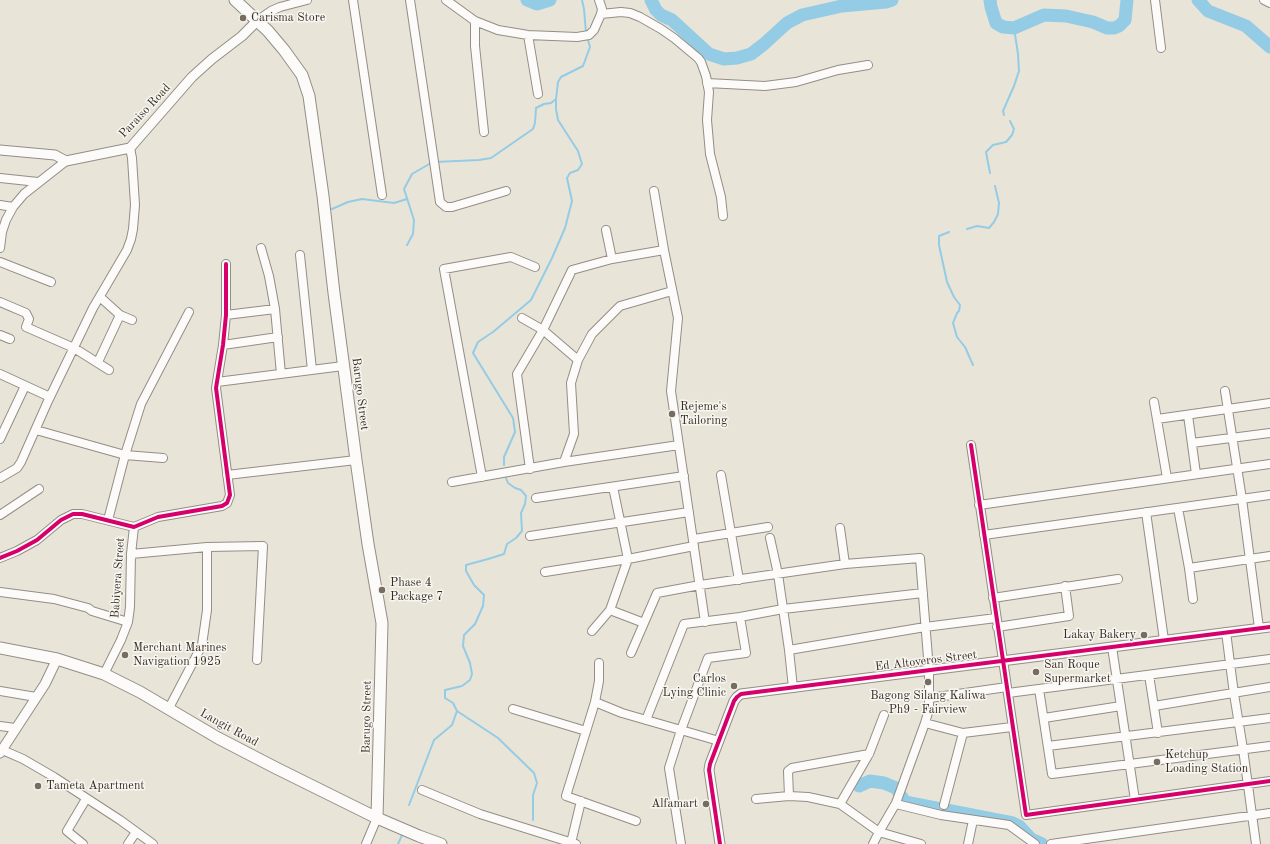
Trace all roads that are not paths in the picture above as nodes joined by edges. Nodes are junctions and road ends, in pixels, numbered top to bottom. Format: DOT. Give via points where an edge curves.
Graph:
graph roads {
  1 [pos="235,0"];
  2 [pos="307,0"];
  3 [pos="353,0"];
  4 [pos="410,0"];
  5 [pos="446,0"];
  6 [pos="599,0"];
  7 [pos="1155,0"];
  8 [pos="1264,0"];
  9 [pos="1270,3"];
  10 [pos="601,14"];
  11 [pos="258,20"];
  12 [pos="475,21"];
  13 [pos="528,35"];
  14 [pos="1161,48"];
  15 [pos="868,65"];
  16 [pos="708,83"];
  17 [pos="538,94"];
  18 [pos="484,132"];
  19 [pos="130,148"];
  20 [pos="0,150"];
  21 [pos="66,161"];
  22 [pos="0,178"];
  23 [pos="38,182"];
  24 [pos="506,191"];
  25 [pos="654,191"];
  26 [pos="382,195"];
  27 [pos="0,205"];
  28 [pos="13,207"];
  29 [pos="723,216"];
  30 [pos="606,230"];
  31 [pos="1,231"];
  32 [pos="0,248"];
  33 [pos="261,248"];
  34 [pos="664,250"];
  35 [pos="300,255"];
  36 [pos="612,258"];
  37 [pos="0,262"];
  38 [pos="226,264"];
  39 [pos="535,268"];
  40 [pos="51,282"];
  41 [pos="672,292"];
  42 [pos="100,297"];
  43 [pos="0,302"];
  44 [pos="275,309"];
  45 [pos="189,312"];
  46 [pos="120,315"];
  47 [pos="226,315"];
  48 [pos="522,318"];
  49 [pos="132,320"];
  50 [pos="543,330"];
  51 [pos="0,335"];
  52 [pos="278,337"];
  53 [pos="10,339"];
  54 [pos="223,345"];
  55 [pos="74,348"];
  56 [pos="578,360"];
  57 [pos="98,362"];
  58 [pos="344,366"];
  59 [pos="109,370"];
  60 [pos="312,370"];
  61 [pos="0,374"];
  62 [pos="281,374"];
  63 [pos="217,382"];
  64 [pos="25,386"];
  65 [pos="1224,391"];
  66 [pos="50,397"];
  67 [pos="1154,402"];
  68 [pos="1270,403"];
  69 [pos="1228,409"];
  70 [pos="1188,415"];
  71 [pos="1157,419"];
  72 [pos="36,430"];
  73 [pos="1270,433"];
  74 [pos="1232,438"];
  75 [pos="0,439"];
  76 [pos="1192,443"];
  77 [pos="679,445"];
  78 [pos="971,446"];
  79 [pos="125,454"];
  80 [pos="163,458"];
  81 [pos="356,460"];
  82 [pos="564,462"];
  83 [pos="1270,464"];
  84 [pos="1237,468"];
  85 [pos="530,469"];
  86 [pos="1196,474"];
  87 [pos="227,475"];
  88 [pos="721,475"];
  89 [pos="684,476"];
  90 [pos="482,477"];
  91 [pos="0,478"];
  92 [pos="1167,478"];
  93 [pos="452,482"];
  94 [pos="613,487"];
  95 [pos="39,489"];
  96 [pos="1270,495"];
  97 [pos="536,498"];
  98 [pos="1242,499"];
  99 [pos="979,505"];
  100 [pos="1178,508"];
  101 [pos="689,512"];
  102 [pos="1146,512"];
  103 [pos="0,515"];
  104 [pos="108,520"];
  105 [pos="620,523"];
  106 [pos="768,526"];
  107 [pos="134,527"];
  108 [pos="840,528"];
  109 [pos="732,532"];
  110 [pos="984,535"];
  111 [pos="530,536"];
  112 [pos="770,538"];
  113 [pos="694,542"];
  114 [pos="207,547"];
  115 [pos="131,554"];
  116 [pos="1270,556"];
  117 [pos="0,558"];
  118 [pos="628,559"];
  119 [pos="1249,559"];
  120 [pos="845,564"];
  121 [pos="1189,568"];
  122 [pos="545,572"];
  123 [pos="778,574"];
  124 [pos="1118,579"];
  125 [pos="739,580"];
  126 [pos="700,585"];
  127 [pos="1065,586"];
  128 [pos="0,592"];
  129 [pos="923,593"];
  130 [pos="993,598"];
  131 [pos="1193,599"];
  132 [pos="783,609"];
  133 [pos="610,610"];
  134 [pos="740,617"];
  135 [pos="996,618"];
  136 [pos="128,622"];
  137 [pos="705,622"];
  138 [pos="644,623"];
  139 [pos="1270,626"];
  140 [pos="925,627"];
  141 [pos="997,627"];
  142 [pos="1259,628"];
  143 [pos="592,631"];
  144 [pos="1226,632"];
  145 [pos="1164,640"];
  146 [pos="1112,647"];
  147 [pos="0,648"];
  148 [pos="789,650"];
  149 [pos="631,653"];
  150 [pos="57,659"];
  151 [pos="1270,659"];
  152 [pos="257,660"];
  153 [pos="1002,661"];
  154 [pos="599,663"];
  155 [pos="1230,664"];
  156 [pos="929,670"];
  157 [pos="104,674"];
  158 [pos="1149,675"];
  159 [pos="1117,679"];
  160 [pos="1270,687"];
  161 [pos="792,688"];
  162 [pos="1039,689"];
  163 [pos="1007,690"];
  164 [pos="0,691"];
  165 [pos="1234,694"];
  166 [pos="36,697"];
  167 [pos="930,698"];
  168 [pos="595,702"];
  169 [pos="1121,706"];
  170 [pos="1154,706"];
  171 [pos="168,708"];
  172 [pos="513,708"];
  173 [pos="884,715"];
  174 [pos="1044,718"];
  175 [pos="1270,718"];
  176 [pos="646,720"];
  177 [pos="1239,722"];
  178 [pos="926,724"];
  179 [pos="0,726"];
  180 [pos="1012,727"];
  181 [pos="15,728"];
  182 [pos="681,730"];
  183 [pos="586,731"];
  184 [pos="963,733"];
  185 [pos="1158,733"];
  186 [pos="1126,736"];
  187 [pos="719,741"];
  188 [pos="1048,746"];
  189 [pos="1270,746"];
  190 [pos="1243,749"];
  191 [pos="0,750"];
  192 [pos="868,754"];
  193 [pos="1130,764"];
  194 [pos="1270,781"];
  195 [pos="1248,784"];
  196 [pos="422,790"];
  197 [pos="789,796"];
  198 [pos="86,799"];
  199 [pos="756,799"];
  200 [pos="1135,800"];
  201 [pos="581,801"];
  202 [pos="896,803"];
  203 [pos="840,804"];
  204 [pos="944,805"];
  205 [pos="1270,813"];
  206 [pos="1252,816"];
  207 [pos="377,818"];
  208 [pos="974,820"];
  209 [pos="636,821"];
  210 [pos="136,832"];
  211 [pos="879,832"];
  212 [pos="83,844"];
  213 [pos="128,844"];
  214 [pos="153,844"];
  215 [pos="366,844"];
  216 [pos="441,844"];
  217 [pos="574,844"];
  218 [pos="680,844"];
  219 [pos="720,844"];
  220 [pos="873,844"];
  221 [pos="921,844"];
  222 [pos="968,844"];
  223 [pos="1035,844"];
  224 [pos="1051,844"];
  225 [pos="1256,844"];
  1 -- 11 [label="main road, Barugo Street"];
  2 -- 11 [label="street" via="280,7"];
  3 -- 26 [label="street"];
  4 -- 24 [label="street" via="440,202 446,207"];
  5 -- 12 [label="street"];
  6 -- 10 [label="street"];
  7 -- 14 [label="street"];
  8 -- 9 [label="street"];
  10 -- 13 [label="street" via="594,30 586,36"];
  10 -- 16 [label="street" via="630,13 661,29 698,58"];
  11 -- 19 [label="street, Paraiso Road" via="192,77"];
  11 -- 58 [label="main road, Barugo Street" via="284,50 305,83 323,196"];
  12 -- 13 [label="street" via="498,30"];
  12 -- 18 [label="street" via="475,46"];
  13 -- 17 [label="street"];
  15 -- 16 [label="street" via="838,70 796,82 765,86"];
  16 -- 29 [label="street" via="707,126 710,154"];
  19 -- 21 [label="street, Paraiso Road"];
  19 -- 42 [label="street" via="135,205 131,239"];
  20 -- 21 [label="street" via="55,155"];
  21 -- 23 [label="street, Paraiso Road"];
  22 -- 23 [label="street"];
  23 -- 28 [label="street, Paraiso Road"];
  25 -- 34 [label="street"];
  27 -- 28 [label="street"];
  28 -- 31 [label="street, Paraiso Road"];
  30 -- 36 [label="street"];
  31 -- 32 [label="street, Paraiso Road"];
  33 -- 44 [label="street" via="270,276"];
  34 -- 36 [label="street"];
  34 -- 41 [label="street"];
  35 -- 60 [label="street"];
  36 -- 50 [label="street" via="572,270"];
  37 -- 40 [label="street"];
  38 -- 47 [label="street"];
  39 -- 90 [label="street" via="511,256 444,269"];
  41 -- 56 [label="street" via="620,306 592,334"];
  41 -- 77 [label="street" via="678,318 671,391"];
  42 -- 46 [label="street"];
  42 -- 55 [label="street"];
  43 -- 55 [label="street" via="26,313 29,319 26,327"];
  44 -- 47 [label="street"];
  44 -- 52 [label="street"];
  45 -- 79 [label="street" via="142,404"];
  46 -- 49 [label="street"];
  46 -- 57 [label="street"];
  47 -- 54 [label="street"];
  48 -- 50 [label="street"];
  50 -- 56 [label="street"];
  50 -- 85 [label="street" via="518,374"];
  51 -- 53 [label="street"];
  52 -- 54 [label="street"];
  52 -- 62 [label="street"];
  54 -- 63 [label="street"];
  55 -- 57 [label="street"];
  55 -- 66 [label="street"];
  56 -- 82 [label="street" via="571,383 574,434"];
  57 -- 59 [label="street"];
  58 -- 60 [label="street"];
  58 -- 81 [label="main road, Barugo Street"];
  60 -- 62 [label="street"];
  61 -- 64 [label="street"];
  62 -- 63 [label="street"];
  63 -- 87 [label="street"];
  64 -- 66 [label="street"];
  64 -- 75 [label="street"];
  65 -- 69 [label="street"];
  66 -- 72 [label="street"];
  67 -- 71 [label="street"];
  68 -- 69 [label="street"];
  69 -- 70 [label="street"];
  69 -- 74 [label="street"];
  70 -- 71 [label="street"];
  70 -- 76 [label="street"];
  71 -- 92 [label="street"];
  72 -- 79 [label="street"];
  72 -- 91 [label="street" via="21,462"];
  73 -- 74 [label="street"];
  74 -- 76 [label="street"];
  74 -- 84 [label="street"];
  76 -- 86 [label="street"];
  77 -- 82 [label="street"];
  77 -- 89 [label="street"];
  78 -- 99 [label="street"];
  79 -- 80 [label="street"];
  79 -- 104 [label="street"];
  81 -- 87 [label="street"];
  81 -- 207 [label="main road, Barugo Street" via="382,623"];
  82 -- 85 [label="street"];
  83 -- 84 [label="street"];
  84 -- 86 [label="street"];
  84 -- 98 [label="street"];
  85 -- 90 [label="street"];
  86 -- 92 [label="street"];
  87 -- 107 [label="street" via="230,499 225,505 158,517"];
  88 -- 109 [label="street"];
  89 -- 94 [label="street"];
  89 -- 101 [label="street"];
  90 -- 93 [label="street"];
  92 -- 99 [label="street"];
  94 -- 97 [label="street"];
  94 -- 105 [label="street"];
  95 -- 103 [label="street"];
  96 -- 98 [label="street"];
  98 -- 100 [label="street"];
  98 -- 119 [label="street"];
  99 -- 110 [label="street"];
  100 -- 102 [label="street"];
  100 -- 121 [label="street"];
  101 -- 105 [label="street"];
  101 -- 113 [label="street"];
  102 -- 110 [label="street"];
  102 -- 145 [label="street"];
  104 -- 107 [label="street"];
  104 -- 117 [label="street" via="82,514 68,516 37,540"];
  105 -- 111 [label="street"];
  105 -- 118 [label="street"];
  106 -- 109 [label="street"];
  107 -- 115 [label="street, Babiyera Street"];
  108 -- 120 [label="street"];
  109 -- 113 [label="street"];
  109 -- 125 [label="street"];
  110 -- 130 [label="street"];
  112 -- 123 [label="street"];
  113 -- 118 [label="street"];
  113 -- 126 [label="street"];
  114 -- 115 [label="street"];
  114 -- 152 [label="street" via="263,546"];
  114 -- 171 [label="street" via="206,610 202,645"];
  115 -- 136 [label="street, Babiyera Street"];
  116 -- 119 [label="street"];
  118 -- 122 [label="street"];
  118 -- 133 [label="street"];
  119 -- 121 [label="street"];
  119 -- 142 [label="street"];
  120 -- 123 [label="street"];
  120 -- 129 [label="street" via="920,558"];
  121 -- 131 [label="street"];
  123 -- 125 [label="street"];
  123 -- 132 [label="street"];
  124 -- 127 [label="street"];
  125 -- 126 [label="street"];
  126 -- 137 [label="street"];
  126 -- 138 [label="street" via="657,593"];
  127 -- 130 [label="street"];
  127 -- 141 [label="street" via="1069,616"];
  128 -- 136 [label="street" via="54,599"];
  129 -- 132 [label="street"];
  129 -- 140 [label="street"];
  130 -- 135 [label="street"];
  132 -- 134 [label="street"];
  132 -- 148 [label="street"];
  133 -- 138 [label="street"];
  133 -- 143 [label="street"];
  134 -- 137 [label="street"];
  134 -- 182 [label="street" via="746,653 708,658"];
  135 -- 140 [label="street"];
  135 -- 141 [label="street"];
  136 -- 157 [label="street, Babiyera Street"];
  137 -- 176 [label="street" via="684,624"];
  138 -- 149 [label="street"];
  139 -- 142 [label="street, Ed Altoveros Street"];
  140 -- 148 [label="street"];
  140 -- 156 [label="street"];
  141 -- 153 [label="street"];
  142 -- 144 [label="street, Ed Altoveros Street"];
  144 -- 145 [label="street, Ed Altoveros Street"];
  144 -- 155 [label="street"];
  145 -- 146 [label="street, Ed Altoveros Street"];
  146 -- 153 [label="street, Ed Altoveros Street"];
  146 -- 159 [label="street"];
  147 -- 150 [label="main road, Langit Road"];
  148 -- 161 [label="street"];
  150 -- 157 [label="main road, Langit Road"];
  150 -- 166 [label="street"];
  151 -- 155 [label="street"];
  153 -- 156 [label="street, Ed Altoveros Street"];
  153 -- 163 [label="street"];
  154 -- 168 [label="street"];
  155 -- 158 [label="street"];
  155 -- 165 [label="street"];
  156 -- 161 [label="street, Ed Altoveros Street"];
  156 -- 167 [label="street"];
  157 -- 171 [label="main road, Langit Road"];
  158 -- 159 [label="street"];
  158 -- 170 [label="street"];
  159 -- 162 [label="street"];
  159 -- 169 [label="street"];
  160 -- 165 [label="street"];
  161 -- 187 [label="street, Ed Altoveros Street" via="741,694 737,697"];
  162 -- 163 [label="street"];
  162 -- 174 [label="street"];
  163 -- 167 [label="street"];
  163 -- 180 [label="street"];
  164 -- 166 [label="street"];
  165 -- 170 [label="street"];
  165 -- 177 [label="street"];
  166 -- 181 [label="street"];
  167 -- 178 [label="street"];
  168 -- 176 [label="street"];
  168 -- 183 [label="street"];
  169 -- 174 [label="street"];
  169 -- 186 [label="street"];
  170 -- 185 [label="street"];
  171 -- 207 [label="main road, Langit Road" via="218,738"];
  172 -- 183 [label="street"];
  173 -- 192 [label="street"];
  174 -- 188 [label="street"];
  175 -- 177 [label="street"];
  176 -- 182 [label="street"];
  177 -- 185 [label="street"];
  177 -- 190 [label="street"];
  178 -- 184 [label="street"];
  178 -- 202 [label="street"];
  179 -- 181 [label="street"];
  180 -- 184 [label="street"];
  180 -- 200 [label="street" via="1026,815"];
  181 -- 191 [label="street"];
  182 -- 187 [label="street"];
  182 -- 218 [label="street" via="669,768"];
  183 -- 201 [label="street" via="566,796"];
  184 -- 204 [label="street"];
  185 -- 186 [label="street"];
  186 -- 188 [label="street"];
  186 -- 193 [label="street"];
  187 -- 219 [label="street, Ed Altoveros Street" via="709,770"];
  188 -- 193 [label="street" via="1052,774"];
  189 -- 190 [label="street"];
  190 -- 193 [label="street"];
  190 -- 195 [label="street"];
  191 -- 198 [label="street" via="23,759"];
  192 -- 197 [label="street" via="792,768 788,771"];
  192 -- 203 [label="street"];
  193 -- 200 [label="street"];
  194 -- 195 [label="street"];
  195 -- 200 [label="street"];
  195 -- 206 [label="street"];
  196 -- 217 [label="street" via="480,814"];
  197 -- 199 [label="street"];
  197 -- 203 [label="street"];
  198 -- 210 [label="street"];
  198 -- 212 [label="street" via="66,831"];
  201 -- 209 [label="street"];
  201 -- 217 [label="street"];
  202 -- 208 [label="street" via="941,815"];
  202 -- 211 [label="street"];
  203 -- 211 [label="street"];
  205 -- 206 [label="street"];
  206 -- 224 [label="street"];
  206 -- 225 [label="street"];
  207 -- 215 [label="street"];
  207 -- 216 [label="main road, Langit Road"];
  208 -- 222 [label="street"];
  208 -- 223 [label="street" via="1009,825"];
  210 -- 213 [label="street"];
  210 -- 214 [label="street"];
  211 -- 220 [label="street"];
  211 -- 221 [label="street"];
}
